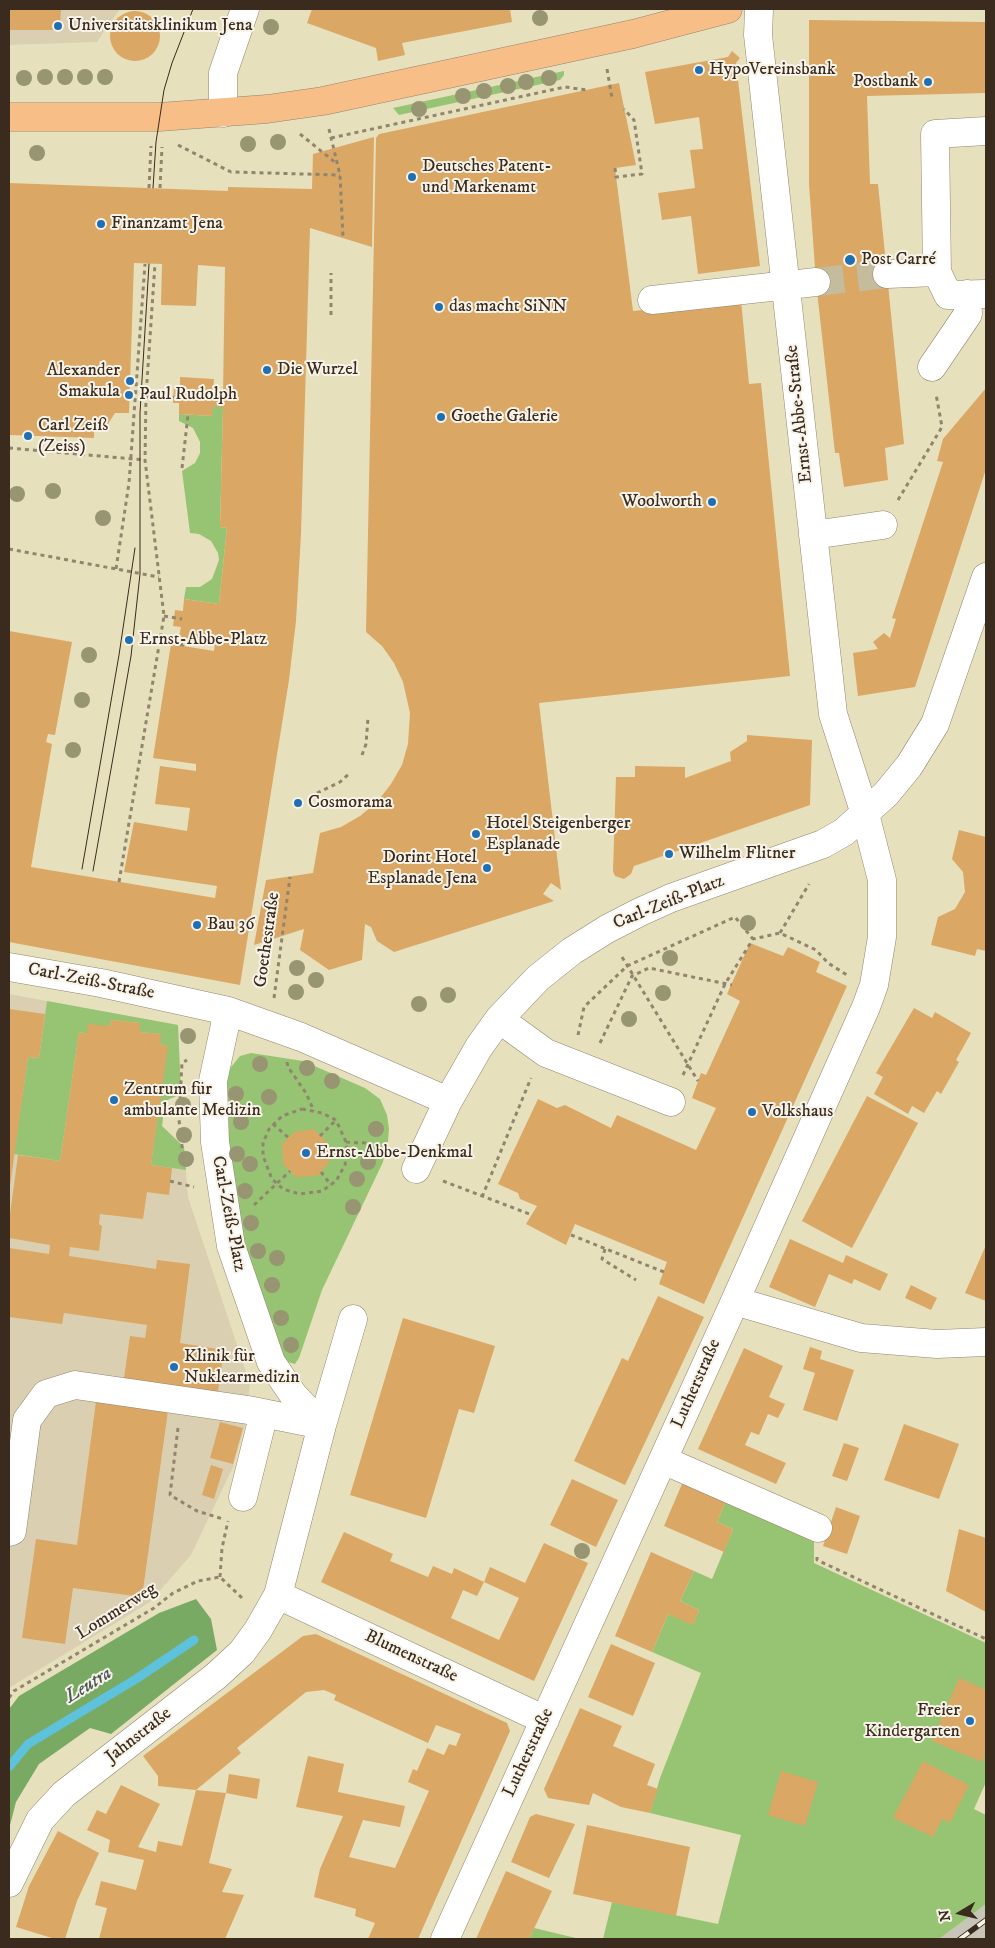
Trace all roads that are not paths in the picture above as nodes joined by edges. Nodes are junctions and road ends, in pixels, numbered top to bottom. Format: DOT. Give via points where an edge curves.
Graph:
graph roads {
  1 [pos="244,9"];
  2 [pos="728,9"];
  3 [pos="759,9"];
  4 [pos="223,113"];
  5 [pos="9,117"];
  6 [pos="986,131"];
  7 [pos="937,272"];
  8 [pos="887,274"];
  9 [pos="816,282"];
  10 [pos="786,286"];
  11 [pos="977,294"];
  12 [pos="652,300"];
  13 [pos="932,367"];
  14 [pos="884,525"];
  15 [pos="812,535"];
  16 [pos="986,577"];
  17 [pos="866,814"];
  18 [pos="9,967"];
  19 [pos="228,1011"];
  20 [pos="499,1019"];
  21 [pos="448,1101"];
  22 [pos="671,1102"];
  23 [pos="428,1174"];
  24 [pos="735,1301"];
  25 [pos="353,1319"];
  26 [pos="986,1342"];
  27 [pos="264,1413"];
  28 [pos="322,1425"];
  29 [pos="663,1460"];
  30 [pos="242,1497"];
  31 [pos="818,1528"];
  32 [pos="9,1532"];
  33 [pos="278,1595"];
  34 [pos="545,1720"];
  35 [pos="9,1883"];
  36 [pos="445,1939"];
  1 -- 4 [label="street" via="224,73"];
  2 -- 4 [label="main road" via="633,34 347,97"];
  3 -- 10 [label="street, Ernst-Abbe-Straße" via="758,35"];
  4 -- 5 [label="main road" via="159,117"];
  6 -- 7 [label="street" via="935,134"];
  7 -- 8 [label="street"];
  7 -- 11 [label="street" via="948,295"];
  9 -- 10 [label="street"];
  10 -- 12 [label="street"];
  10 -- 15 [label="street, Ernst-Abbe-Straße"];
  11 -- 13 [label="street" via="968,314"];
  14 -- 15 [label="street"];
  15 -- 17 [label="street, Ernst-Abbe-Straße" via="833,714"];
  16 -- 17 [label="street, Carl-Zeiß-Platz" via="935,724 909,766"];
  17 -- 20 [label="street, Carl-Zeiß-Platz" via="824,844 671,898 606,928 538,978"];
  17 -- 24 [label="street, Lutherstraße" via="882,880 882,937 874,985"];
  18 -- 19 [label="street, Carl-Zeiß-Straße"];
  19 -- 21 [label="street" via="301,1037"];
  19 -- 28 [label="street, Carl-Zeiß-Platz" via="213,1081 215,1142 231,1246 271,1362 294,1396"];
  20 -- 21 [label="street, Carl-Zeiß-Platz"];
  20 -- 22 [label="street" via="546,1053"];
  21 -- 23 [label="street, Carl-Zeiß-Platz"];
  24 -- 26 [label="street" via="861,1338 937,1344"];
  24 -- 29 [label="street, Lutherstraße"];
  25 -- 28 [label="street"];
  27 -- 28 [label="street"];
  27 -- 30 [label="street"];
  27 -- 32 [label="street" via="75,1385 46,1394 27,1420 12,1531"];
  28 -- 33 [label="street"];
  29 -- 31 [label="street"];
  29 -- 34 [label="street, Lutherstraße"];
  33 -- 34 [label="street, Blumenstraße"];
  33 -- 35 [label="street, Jahnstraße" via="242,1652 216,1676 64,1794 40,1820"];
  34 -- 36 [label="street, Lutherstraße"];
}
